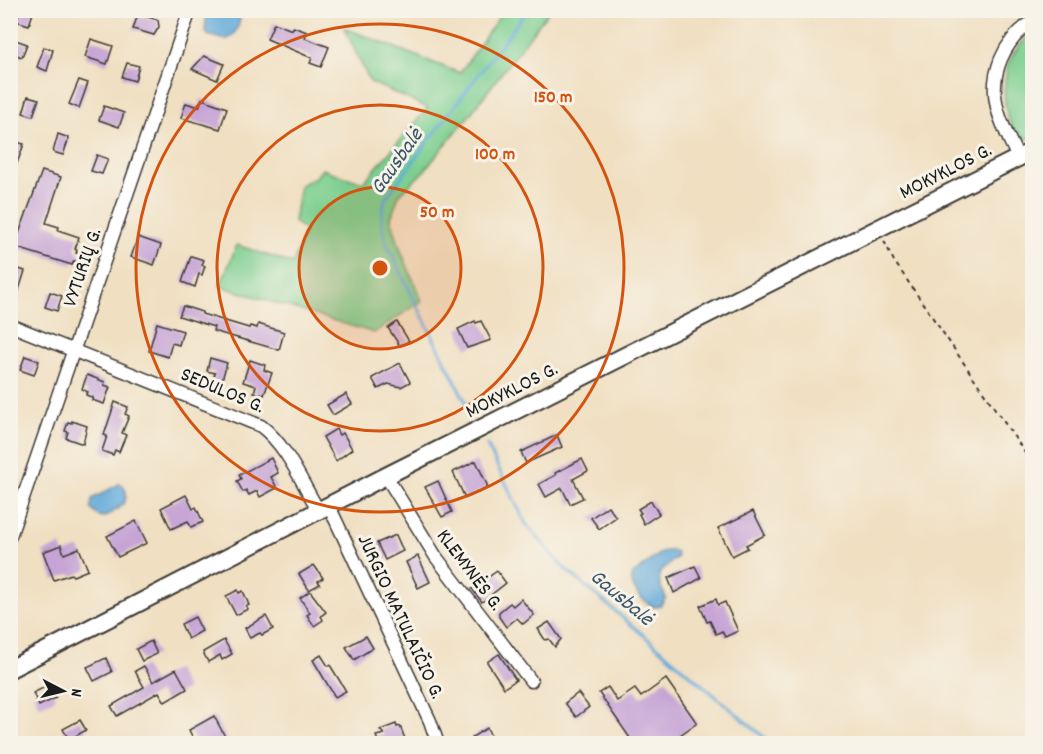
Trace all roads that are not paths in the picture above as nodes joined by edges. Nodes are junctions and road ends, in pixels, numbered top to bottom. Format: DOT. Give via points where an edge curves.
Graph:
graph roads {
  1 [pos="190,10"];
  2 [pos="1032,22"];
  3 [pos="1025,155"];
  4 [pos="10,325"];
  5 [pos="74,349"];
  6 [pos="386,476"];
  7 [pos="324,508"];
  8 [pos="10,536"];
  9 [pos="10,669"];
  10 [pos="531,681"];
  11 [pos="438,744"];
  1 -- 5 [label="street, VYTURIŲ G."];
  2 -- 3 [label="street" via="1009,44 999,63 995,84 999,115"];
  3 -- 6 [label="main road, MOKYKLOS G."];
  4 -- 5 [label="street, SEDULOS G."];
  5 -- 7 [label="street, SEDULOS G." via="261,426 282,447"];
  5 -- 8 [label="street, VYTURIŲ G."];
  6 -- 7 [label="main road, MOKYKLOS G."];
  6 -- 10 [label="street, KLEMYNĖS G." via="436,557"];
  7 -- 9 [label="main road, MOKYKLOS G."];
  7 -- 11 [label="street, JURGIO MATULAIČIO G." via="425,710"];
}
